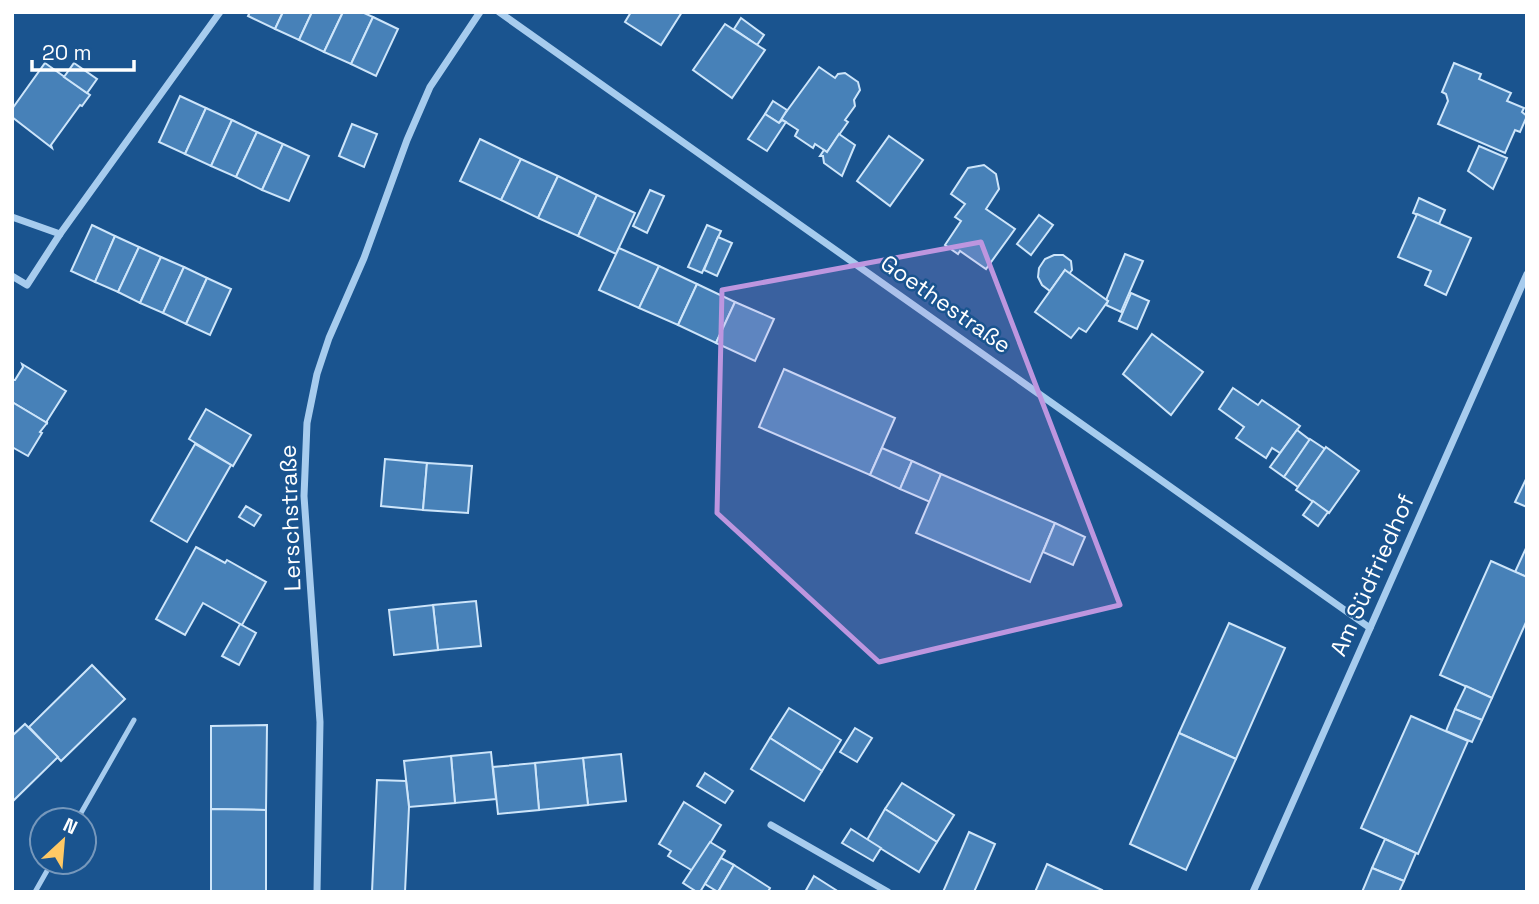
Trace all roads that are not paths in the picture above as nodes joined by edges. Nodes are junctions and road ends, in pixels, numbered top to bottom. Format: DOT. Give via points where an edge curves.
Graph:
graph roads {
  1 [pos="220,12"];
  2 [pos="480,12"];
  3 [pos="499,12"];
  4 [pos="12,217"];
  5 [pos="60,234"];
  6 [pos="1527,274"];
  7 [pos="12,276"];
  8 [pos="1370,628"];
  9 [pos="135,720"];
  10 [pos="85,806"];
  11 [pos="771,825"];
  12 [pos="44,876"];
  13 [pos="35,892"];
  14 [pos="317,892"];
  15 [pos="888,892"];
  16 [pos="1253,892"];
  1 -- 5 [label="street"];
  2 -- 14 [label="street, Lerschstraße" via="430,87 407,140 329,338 307,423 304,496 320,722"];
  3 -- 8 [label="street, Goethestraße"];
  4 -- 5 [label="street"];
  5 -- 7 [label="street" via="27,285"];
  6 -- 8 [label="street, Am Südfriedhof"];
  8 -- 16 [label="street, Am Südfriedhof"];
  9 -- 10 [label="lane"];
  11 -- 15 [label="street"];
  12 -- 13 [label="lane"];
}
